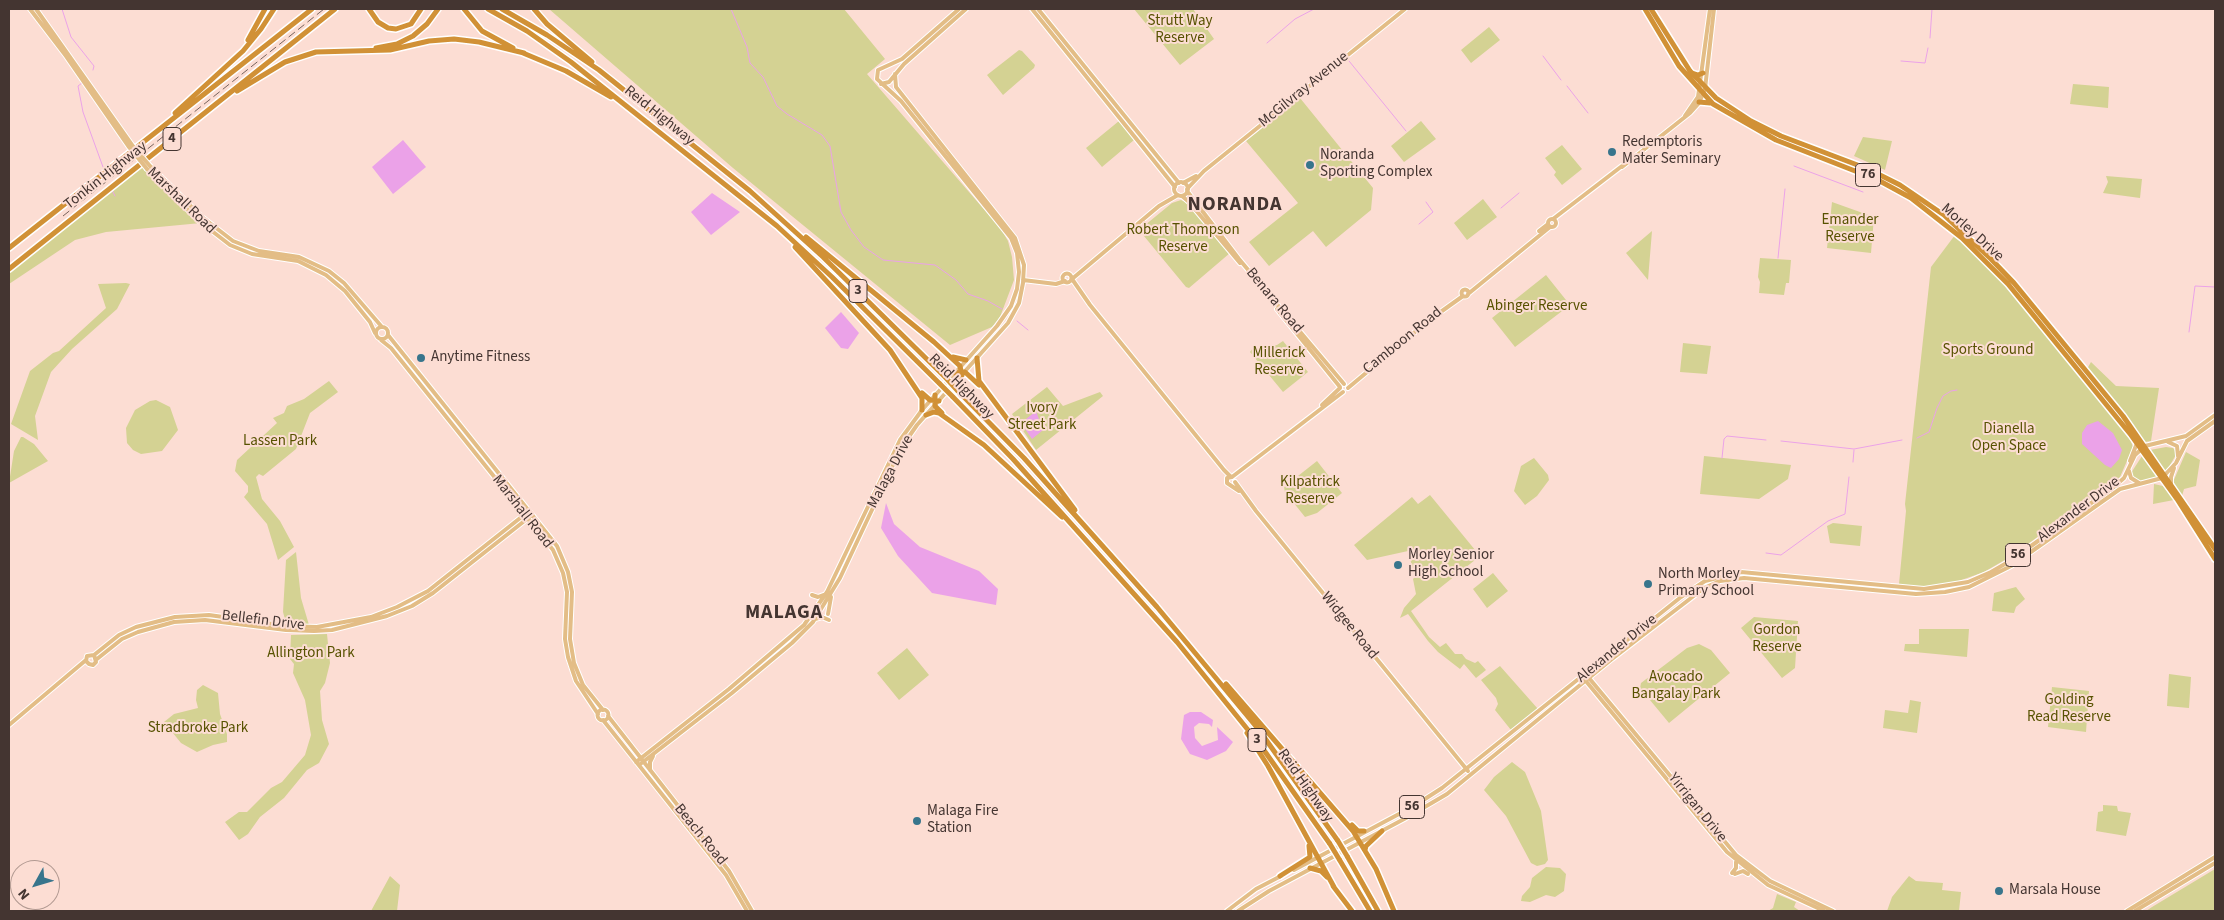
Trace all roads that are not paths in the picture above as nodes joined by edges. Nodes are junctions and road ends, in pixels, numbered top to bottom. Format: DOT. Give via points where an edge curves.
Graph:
graph roads {
  1 [pos="30,9"];
  2 [pos="36,9"];
  3 [pos="265,9"];
  4 [pos="274,9"];
  5 [pos="312,9"];
  6 [pos="335,9"];
  7 [pos="369,9"];
  8 [pos="421,9"];
  9 [pos="438,9"];
  10 [pos="464,9"];
  11 [pos="488,9"];
  12 [pos="502,9"];
  13 [pos="535,9"];
  14 [pos="959,9"];
  15 [pos="966,9"];
  16 [pos="1032,9"];
  17 [pos="1038,9"];
  18 [pos="1405,9"];
  19 [pos="1645,9"];
  20 [pos="1651,9"];
  21 [pos="1712,9"];
  22 [pos="368,49"];
  23 [pos="524,54"];
  24 [pos="231,62"];
  25 [pos="1690,71"];
  26 [pos="1703,73"];
  27 [pos="895,74"];
  28 [pos="881,84"];
  29 [pos="1702,89"];
  30 [pos="630,95"];
  31 [pos="1699,102"];
  32 [pos="1730,115"];
  33 [pos="1685,116"];
  34 [pos="1754,126"];
  35 [pos="144,142"];
  36 [pos="131,146"];
  37 [pos="685,153"];
  38 [pos="154,154"];
  39 [pos="148,168"];
  40 [pos="1204,170"];
  41 [pos="1181,183"];
  42 [pos="1174,188"];
  43 [pos="1187,190"];
  44 [pos="1180,195"];
  45 [pos="1166,202"];
  46 [pos="768,206"];
  47 [pos="1565,212"];
  48 [pos="764,216"];
  49 [pos="1553,219"];
  50 [pos="1556,224"];
  51 [pos="1549,225"];
  52 [pos="9,248"];
  53 [pos="1024,268"];
  54 [pos="9,269"];
  55 [pos="1080,270"];
  56 [pos="1069,274"];
  57 [pos="1063,276"];
  58 [pos="1072,279"];
  59 [pos="1018,281"];
  60 [pos="1024,282"];
  61 [pos="1033,282"];
  62 [pos="1066,282"];
  63 [pos="1053,283"];
  64 [pos="1023,289"];
  65 [pos="1078,290"];
  66 [pos="382,327"];
  67 [pos="375,333"];
  68 [pos="388,335"];
  69 [pos="381,340"];
  70 [pos="950,356"];
  71 [pos="977,358"];
  72 [pos="966,360"];
  73 [pos="962,371"];
  74 [pos="955,373"];
  75 [pos="913,384"];
  76 [pos="1344,387"];
  77 [pos="934,395"];
  78 [pos="990,397"];
  79 [pos="934,402"];
  80 [pos="922,410"];
  81 [pos="926,415"];
  82 [pos="2215,415"];
  83 [pos="2215,421"];
  84 [pos="952,422"];
  85 [pos="2166,441"];
  86 [pos="2137,443"];
  87 [pos="2143,448"];
  88 [pos="2176,461"];
  89 [pos="2129,466"];
  90 [pos="1244,469"];
  91 [pos="1224,470"];
  92 [pos="1232,477"];
  93 [pos="2164,477"];
  94 [pos="1227,480"];
  95 [pos="1234,483"];
  96 [pos="2139,483"];
  97 [pos="2171,484"];
  98 [pos="520,508"];
  99 [pos="528,515"];
  100 [pos="516,522"];
  101 [pos="522,522"];
  102 [pos="1091,533"];
  103 [pos="548,544"];
  104 [pos="2215,549"];
  105 [pos="2215,559"];
  106 [pos="1104,560"];
  107 [pos="834,588"];
  108 [pos="827,592"];
  109 [pos="812,595"];
  110 [pos="828,614"];
  111 [pos="815,619"];
  112 [pos="829,620"];
  113 [pos="568,626"];
  114 [pos="1177,642"];
  115 [pos="1194,652"];
  116 [pos="95,657"];
  117 [pos="86,660"];
  118 [pos="89,664"];
  119 [pos="76,670"];
  120 [pos="1598,671"];
  121 [pos="1586,677"];
  122 [pos="1579,686"];
  123 [pos="1593,686"];
  124 [pos="603,710"];
  125 [pos="598,714"];
  126 [pos="608,716"];
  127 [pos="603,720"];
  128 [pos="9,725"];
  129 [pos="633,750"];
  130 [pos="654,753"];
  131 [pos="645,755"];
  132 [pos="642,760"];
  133 [pos="638,764"];
  134 [pos="1465,770"];
  135 [pos="651,772"];
  136 [pos="1470,776"];
  137 [pos="1690,788"];
  138 [pos="1687,796"];
  139 [pos="1328,802"];
  140 [pos="1433,803"];
  141 [pos="1414,806"];
  142 [pos="1364,831"];
  143 [pos="1382,831"];
  144 [pos="1356,836"];
  145 [pos="1307,837"];
  146 [pos="1360,842"];
  147 [pos="1365,850"];
  148 [pos="1318,857"];
  149 [pos="2215,858"];
  150 [pos="1736,861"];
  151 [pos="1321,863"];
  152 [pos="2215,863"];
  153 [pos="1310,868"];
  154 [pos="1280,876"];
  155 [pos="1755,876"];
  156 [pos="1334,887"];
  157 [pos="1801,889"];
  158 [pos="1802,895"];
  159 [pos="747,911"];
  160 [pos="752,911"];
  161 [pos="1226,911"];
  162 [pos="1238,911"];
  163 [pos="1352,911"];
  164 [pos="1370,911"];
  165 [pos="1378,911"];
  166 [pos="1394,911"];
  167 [pos="1824,911"];
  168 [pos="1833,911"];
  169 [pos="2127,911"];
  170 [pos="2135,911"];
  1 -- 36 [label="main road, Marshall Road"];
  2 -- 36 [label="main road, Marshall Road"];
  3 -- 24 [label="highway"];
  4 -- 24 [label="highway" via="254,38"];
  5 -- 35 [label="highway, Tonkin Highway / 4"];
  6 -- 38 [label="highway, Tonkin Highway / 4"];
  7 -- 8 [label="highway" via="381,24 396,29 411,24"];
  9 -- 22 [label="highway" via="413,36 397,44"];
  10 -- 23 [label="highway" via="487,36"];
  11 -- 37 [label="highway, Reid Highway / 3" via="556,51"];
  12 -- 30 [label="highway, Reid Highway / 3" via="562,45"];
  13 -- 30 [label="highway, 3" via="561,36"];
  14 -- 28 [label="main road" via="902,59 878,70 876,79"];
  15 -- 27 [label="main road"];
  16 -- 42 [label="main road"];
  17 -- 41 [label="main road"];
  18 -- 40 [label="main road, McGilvray Avenue"];
  19 -- 29 [label="highway, Morley Drive / 76" via="1679,66"];
  20 -- 25 [label="highway, Morley Drive / 76"];
  21 -- 26 [label="main road"];
  21 -- 29 [label="main road"];
  22 -- 23 [label="highway" via="390,50 428,40 454,39 480,42"];
  22 -- 38 [label="highway" via="316,52 285,62 229,96"];
  23 -- 37 [label="highway" via="586,82 621,104"];
  24 -- 35 [label="highway"];
  25 -- 26 [label="highway" via="1696,75"];
  25 -- 29 [label="highway, Morley Drive / 76"];
  26 -- 29 [label="main road"];
  27 -- 28 [label="main road" via="889,82"];
  27 -- 53 [label="main road, Malaga Drive" via="895,83 902,95 1011,232 1021,252"];
  28 -- 59 [label="main road, Malaga Drive" via="901,101 1007,232 1017,253"];
  29 -- 31 [label="main road"];
  29 -- 32 [label="highway, Morley Drive / 76"];
  29 -- 33 [label="main road"];
  29 -- 34 [label="highway, Morley Drive / 76"];
  30 -- 46 [label="highway, Reid Highway / 3"];
  31 -- 32 [label="highway" via="1707,101"];
  31 -- 33 [label="main road"];
  32 -- 34 [label="highway, Morley Drive / 76"];
  33 -- 47 [label="main road"];
  34 -- 86 [label="highway, Morley Drive / 76" via="1776,140 1878,180 1911,198 1947,224 2008,284"];
  34 -- 87 [label="highway, Morley Drive / 76" via="1885,177 1944,215 2014,283"];
  35 -- 52 [label="highway, Tonkin Highway / 4"];
  36 -- 39 [label="main road, Marshall Road, bridge"];
  37 -- 48 [label="highway, Reid Highway / 3"];
  38 -- 54 [label="highway, Tonkin Highway / 4"];
  39 -- 66 [label="main road, Marshall Road" via="233,241 259,251 299,257 329,271 344,283"];
  39 -- 67 [label="main road, Marshall Road" via="199,221 230,245 252,254 298,262 326,275 345,291"];
  40 -- 41 [label="main road, McGilvray Avenue"];
  40 -- 43 [label="main road, McGilvray Avenue"];
  41 -- 42 [label="main road, McGilvray Avenue"];
  41 -- 43 [label="main road, Benara Road"];
  42 -- 44 [label="main road, Benara Road"];
  42 -- 45 [label="main road"];
  43 -- 44 [label="main road, McGilvray Avenue"];
  43 -- 76 [label="main road, Benara Road"];
  44 -- 45 [label="main road"];
  44 -- 76 [label="main road, Benara Road"];
  45 -- 55 [label="main road"];
  46 -- 70 [label="highway"];
  46 -- 102 [label="highway, Reid Highway / 3, bridge" via="958,390"];
  47 -- 49 [label="main road"];
  47 -- 50 [label="main road"];
  48 -- 75 [label="highway" via="832,285 884,344"];
  48 -- 106 [label="highway, Reid Highway / 3, bridge" via="832,277 952,396 1013,458"];
  49 -- 50 [label="main road"];
  49 -- 51 [label="main road"];
  50 -- 51 [label="main road"];
  51 -- 76 [label="main road, Camboon Road"];
  53 -- 60 [label="main road, Malaga Drive"];
  53 -- 61 [label="main road"];
  55 -- 56 [label="main road"];
  55 -- 58 [label="main road"];
  56 -- 57 [label="main road"];
  56 -- 58 [label="main road"];
  57 -- 62 [label="main road"];
  57 -- 63 [label="main road"];
  58 -- 62 [label="main road"];
  58 -- 65 [label="main road"];
  59 -- 60 [label="main road"];
  59 -- 72 [label="main road, Malaga Drive" via="1008,312"];
  60 -- 61 [label="main road"];
  60 -- 64 [label="main road, Malaga Drive"];
  61 -- 63 [label="main road"];
  61 -- 64 [label="main road"];
  62 -- 63 [label="main road"];
  62 -- 65 [label="main road"];
  64 -- 71 [label="main road, Malaga Drive" via="1008,323"];
  65 -- 91 [label="main road"];
  66 -- 67 [label="main road"];
  66 -- 68 [label="main road"];
  67 -- 69 [label="main road"];
  68 -- 69 [label="main road"];
  68 -- 99 [label="main road, Marshall Road"];
  69 -- 98 [label="main road, Marshall Road" via="391,348"];
  70 -- 72 [label="highway"];
  70 -- 73 [label="highway"];
  71 -- 73 [label="main road, Malaga Drive"];
  71 -- 78 [label="highway" via="977,374"];
  72 -- 73 [label="main road, Malaga Drive"];
  73 -- 74 [label="highway"];
  73 -- 78 [label="highway"];
  73 -- 79 [label="main road, Malaga Drive"];
  74 -- 77 [label="main road"];
  75 -- 79 [label="highway"];
  75 -- 80 [label="highway" via="922,398"];
  76 -- 90 [label="main road, Camboon Road"];
  77 -- 79 [label="highway"];
  78 -- 102 [label="highway"];
  79 -- 80 [label="main road, Malaga Drive"];
  79 -- 81 [label="main road, Malaga Drive"];
  79 -- 84 [label="highway"];
  80 -- 108 [label="main road, Malaga Drive" via="892,454"];
  81 -- 84 [label="highway" via="936,412"];
  81 -- 107 [label="main road, Malaga Drive" via="896,457"];
  82 -- 85 [label="main road" via="2186,436"];
  83 -- 88 [label="main road" via="2188,440"];
  84 -- 106 [label="highway" via="1010,467"];
  85 -- 87 [label="main road"];
  85 -- 88 [label="main road" via="2177,446"];
  86 -- 87 [label="highway, Morley Drive / 76"];
  86 -- 89 [label="main road, 56"];
  87 -- 89 [label="main road, Alexander Drive / 56"];
  87 -- 93 [label="highway, Morley Drive / 76"];
  88 -- 93 [label="main road"];
  88 -- 97 [label="main road"];
  89 -- 96 [label="main road" via="2130,477"];
  89 -- 121 [label="main road, Alexander Drive / 56" via="2124,478 2115,486 1984,576 1953,586 1924,589 1752,572 1725,574 1695,587"];
  90 -- 92 [label="main road, Camboon Road"];
  90 -- 95 [label="main road, Camboon Road"];
  91 -- 92 [label="main road"];
  91 -- 94 [label="main road"];
  92 -- 94 [label="main road, Camboon Road"];
  92 -- 95 [label="main road"];
  93 -- 96 [label="main road, Alexander Drive / 56"];
  93 -- 97 [label="highway, Morley Drive / 76"];
  93 -- 105 [label="highway, Morley Drive / 76"];
  94 -- 95 [label="main road" via="1228,484"];
  95 -- 134 [label="main road, Widgee Road"];
  96 -- 120 [label="main road, Alexander Drive / 56" via="2120,489 2000,573 1959,589 1916,594 1753,578 1715,583 1690,597"];
  97 -- 104 [label="highway, Morley Drive / 76"];
  98 -- 99 [label="main road, Marshall Road"];
  98 -- 100 [label="main road"];
  99 -- 100 [label="main road, Bellefin Drive"];
  99 -- 101 [label="main road, Bellefin Drive"];
  99 -- 103 [label="main road, Marshall Road"];
  99 -- 113 [label="main road, Marshall Road" via="557,546 566,567 572,592"];
  100 -- 116 [label="main road, Bellefin Drive" via="428,591 372,617 317,627 209,615 175,617 124,632"];
  101 -- 103 [label="main road" via="532,526"];
  101 -- 116 [label="main road, Bellefin Drive" via="433,593 380,619 332,630 308,631 205,620 174,622 122,639"];
  102 -- 115 [label="highway, Reid Highway / 3"];
  103 -- 113 [label="main road, Marshall Road" via="566,582"];
  106 -- 114 [label="highway, Reid Highway / 3"];
  107 -- 110 [label="main road"];
  107 -- 111 [label="main road, Malaga Drive"];
  108 -- 109 [label="main road" via="820,597"];
  108 -- 131 [label="main road, Malaga Drive" via="794,635"];
  111 -- 112 [label="main road"];
  111 -- 130 [label="main road, Malaga Drive" via="792,643 732,693"];
  113 -- 124 [label="main road, Marshall Road" via="578,675"];
  113 -- 125 [label="main road, Marshall Road" via="566,652 574,676"];
  114 -- 145 [label="highway" via="1181,652 1257,748"];
  114 -- 164 [label="highway, Reid Highway / 3, bridge" via="1261,746 1340,859"];
  115 -- 139 [label="highway" via="1246,706"];
  115 -- 165 [label="highway, Reid Highway / 3, bridge" via="1259,730 1338,840"];
  116 -- 117 [label="main road" via="89,655"];
  116 -- 118 [label="main road" via="94,664"];
  117 -- 118 [label="main road"];
  117 -- 119 [label="main road"];
  118 -- 119 [label="main road"];
  119 -- 128 [label="main road"];
  120 -- 121 [label="main road, Alexander Drive / 56"];
  120 -- 123 [label="main road" via="1593,678"];
  121 -- 122 [label="main road, Alexander Drive / 56"];
  121 -- 123 [label="main road, Yirrigan Drive"];
  121 -- 134 [label="main road, Alexander Drive / 56"];
  122 -- 123 [label="main road"];
  122 -- 136 [label="main road, Alexander Drive / 56"];
  123 -- 138 [label="main road, Yirrigan Drive"];
  123 -- 150 [label="main road, Yirrigan Drive"];
  124 -- 125 [label="main road"];
  124 -- 126 [label="main road"];
  125 -- 127 [label="main road" via="598,718"];
  126 -- 127 [label="main road"];
  126 -- 129 [label="main road"];
  127 -- 133 [label="main road"];
  129 -- 131 [label="main road"];
  129 -- 132 [label="main road"];
  130 -- 132 [label="main road, Malaga Drive"];
  130 -- 135 [label="main road" via="650,762"];
  131 -- 132 [label="main road, Malaga Drive"];
  132 -- 133 [label="main road, Malaga Drive"];
  132 -- 135 [label="main road, Beach Road"];
  133 -- 159 [label="main road, Beach Road" via="726,875"];
  134 -- 136 [label="main road, Widgee Road"];
  134 -- 141 [label="main road, Alexander Drive / 56"];
  135 -- 160 [label="main road, Beach Road" via="729,871"];
  136 -- 140 [label="main road, Alexander Drive / 56"];
  137 -- 138 [label="main road"];
  138 -- 158 [label="main road, Yirrigan Drive" via="1741,860 1770,881"];
  139 -- 142 [label="highway" via="1358,831"];
  139 -- 144 [label="highway"];
  140 -- 141 [label="main road" via="1415,811"];
  140 -- 143 [label="main road, Alexander Drive / 56"];
  141 -- 142 [label="main road, Alexander Drive / 56"];
  142 -- 144 [label="main road, Alexander Drive / 56"];
  143 -- 146 [label="main road, Alexander Drive / 56"];
  143 -- 147 [label="highway"];
  144 -- 146 [label="highway"];
  144 -- 148 [label="main road, Alexander Drive / 56"];
  145 -- 148 [label="highway"];
  145 -- 154 [label="highway" via="1310,858"];
  146 -- 147 [label="highway"];
  146 -- 151 [label="main road, Alexander Drive / 56"];
  147 -- 166 [label="highway"];
  148 -- 151 [label="highway"];
  148 -- 154 [label="main road, Alexander Drive / 56"];
  149 -- 169 [label="main road"];
  150 -- 155 [label="main road, Yirrigan Drive"];
  150 -- 155 [label="main road" via="1733,874 1743,871"];
  151 -- 153 [label="main road, Alexander Drive / 56"];
  151 -- 156 [label="highway"];
  152 -- 170 [label="main road"];
  153 -- 156 [label="highway" via="1323,873"];
  153 -- 162 [label="main road, Alexander Drive / 56"];
  154 -- 161 [label="main road, Alexander Drive / 56"];
  155 -- 167 [label="main road, Yirrigan Drive"];
  156 -- 163 [label="highway"];
  157 -- 158 [label="main road"];
  158 -- 168 [label="main road, Yirrigan Drive"];
}
